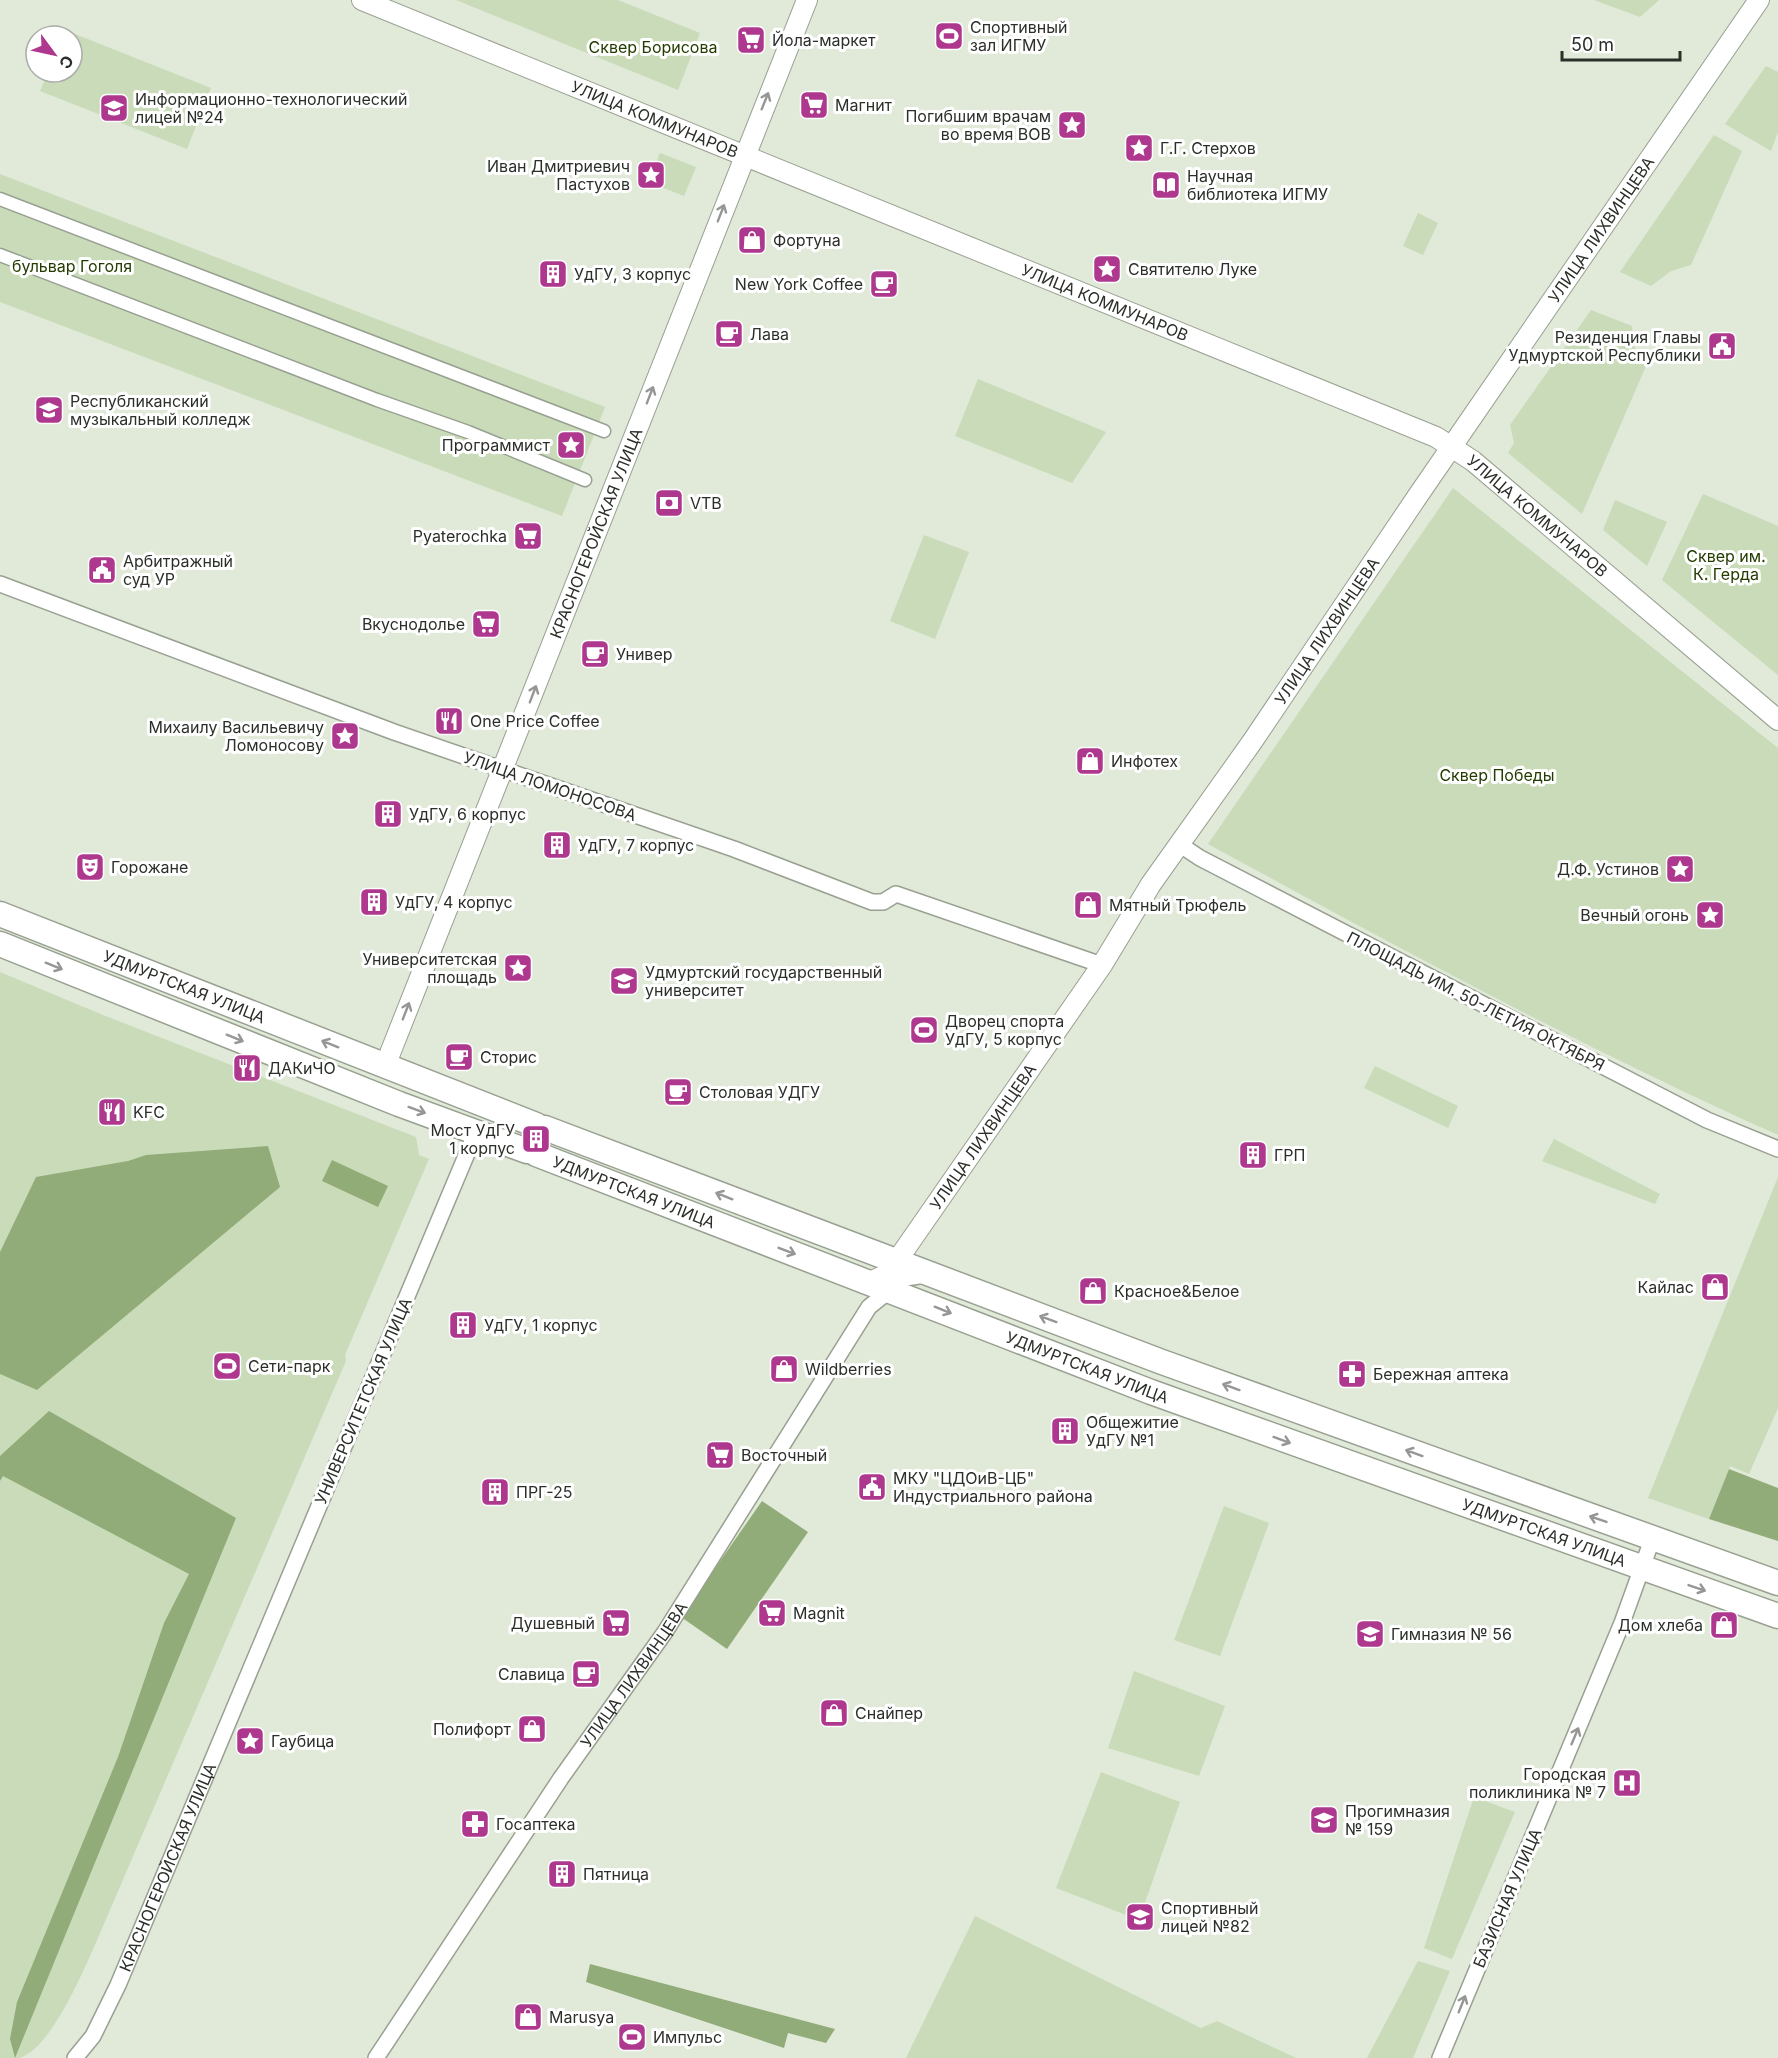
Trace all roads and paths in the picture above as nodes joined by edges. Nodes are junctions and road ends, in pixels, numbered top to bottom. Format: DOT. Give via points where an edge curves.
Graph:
graph roads {
  1 [pos="362,0"];
  2 [pos="807,0"];
  3 [pos="1759,0"];
  4 [pos="744,156"];
  5 [pos="0,199"];
  6 [pos="0,255"];
  7 [pos="604,431"];
  8 [pos="1452,447"];
  9 [pos="585,480"];
  10 [pos="0,584"];
  11 [pos="1778,720"];
  12 [pos="503,770"];
  13 [pos="1179,844"];
  14 [pos="0,914"];
  15 [pos="0,944"];
  16 [pos="1102,965"];
  17 [pos="385,1066"];
  18 [pos="476,1132"];
  19 [pos="1778,1149"];
  20 [pos="756,1208"];
  21 [pos="745,1235"];
  22 [pos="896,1262"];
  23 [pos="929,1275"];
  24 [pos="879,1286"];
  25 [pos="1162,1362"];
  26 [pos="1151,1392"];
  27 [pos="1492,1482"];
  28 [pos="1480,1511"];
  29 [pos="1653,1537"];
  30 [pos="1642,1568"];
  31 [pos="1778,1583"];
  32 [pos="1778,1616"];
  33 [pos="250,1670"];
  34 [pos="75,2058"];
  35 [pos="376,2058"];
  36 [pos="1440,2058"];
  1 -- 4 [label="street, УЛИЦА КОММУНАРОВ"];
  4 -- 2 [label="street, КРАСНОГЕРОЙСКАЯ УЛИЦА, one-way"];
  3 -- 8 [label="street, УЛИЦА ЛИХВИНЦЕВА"];
  4 -- 8 [label="street, УЛИЦА КОММУНАРОВ"];
  12 -- 4 [label="street, КРАСНОГЕРОЙСКАЯ УЛИЦА, one-way"];
  5 -- 7 [label="street"];
  6 -- 9 [label="street"];
  8 -- 11 [label="street, УЛИЦА КОММУНАРОВ"];
  8 -- 13 [label="street, УЛИЦА ЛИХВИНЦЕВА"];
  10 -- 12 [label="street, УЛИЦА ЛОМОНОСОВА"];
  12 -- 16 [label="street, УЛИЦА ЛОМОНОСОВА" via="753,856 872,902 883,902 896,894"];
  17 -- 12 [label="street, КРАСНОГЕРОЙСКАЯ УЛИЦА, one-way"];
  13 -- 16 [label="street, УЛИЦА ЛИХВИНЦЕВА"];
  13 -- 19 [label="street, ПЛОЩАДЬ ИМ. 50-ЛЕТИЯ ОКТЯБРЯ" via="1714,1124"];
  17 -- 14 [label="main road, УДМУРТСКАЯ УЛИЦА, one-way"];
  15 -- 18 [label="main road, УДМУРТСКАЯ УЛИЦА, one-way"];
  16 -- 22 [label="street, УЛИЦА ЛИХВИНЦЕВА"];
  20 -- 17 [label="main road, УДМУРТСКАЯ УЛИЦА, one-way"];
  18 -- 21 [label="main road, УДМУРТСКАЯ УЛИЦА"];
  18 -- 33 [label="street, УНИВЕРСИТЕТСКАЯ УЛИЦА"];
  20 -- 21 [label="main road"];
  20 -- 22 [label="main road, УДМУРТСКАЯ УЛИЦА"];
  21 -- 24 [label="main road, УДМУРТСКАЯ УЛИЦА, one-way"];
  22 -- 23 [label="main road, УДМУРТСКАЯ УЛИЦА"];
  22 -- 24 [label="street, УЛИЦА ЛИХВИНЦЕВА"];
  23 -- 24 [label="street"];
  25 -- 23 [label="main road, УДМУРТСКАЯ УЛИЦА, one-way"];
  24 -- 26 [label="main road, УДМУРТСКАЯ УЛИЦА, one-way"];
  24 -- 35 [label="street, УЛИЦА ЛИХВИНЦЕВА" via="665,1632 561,1778"];
  25 -- 26 [label="main road"];
  27 -- 25 [label="main road, УДМУРТСКАЯ УЛИЦА, one-way"];
  26 -- 28 [label="main road, УДМУРТСКАЯ УЛИЦА, one-way"];
  27 -- 28 [label="main road"];
  29 -- 27 [label="main road, УДМУРТСКАЯ УЛИЦА, one-way"];
  28 -- 30 [label="main road, УДМУРТСКАЯ УЛИЦА"];
  29 -- 30 [label="street, БАЗИСНАЯ УЛИЦА"];
  29 -- 31 [label="main road, УДМУРТСКАЯ УЛИЦА"];
  30 -- 32 [label="main road, УДМУРТСКАЯ УЛИЦА, one-way"];
  36 -- 30 [label="street, БАЗИСНАЯ УЛИЦА, one-way"];
  33 -- 34 [label="street, КРАСНОГЕРОЙСКАЯ УЛИЦА" via="118,1985 93,2036"];
}
